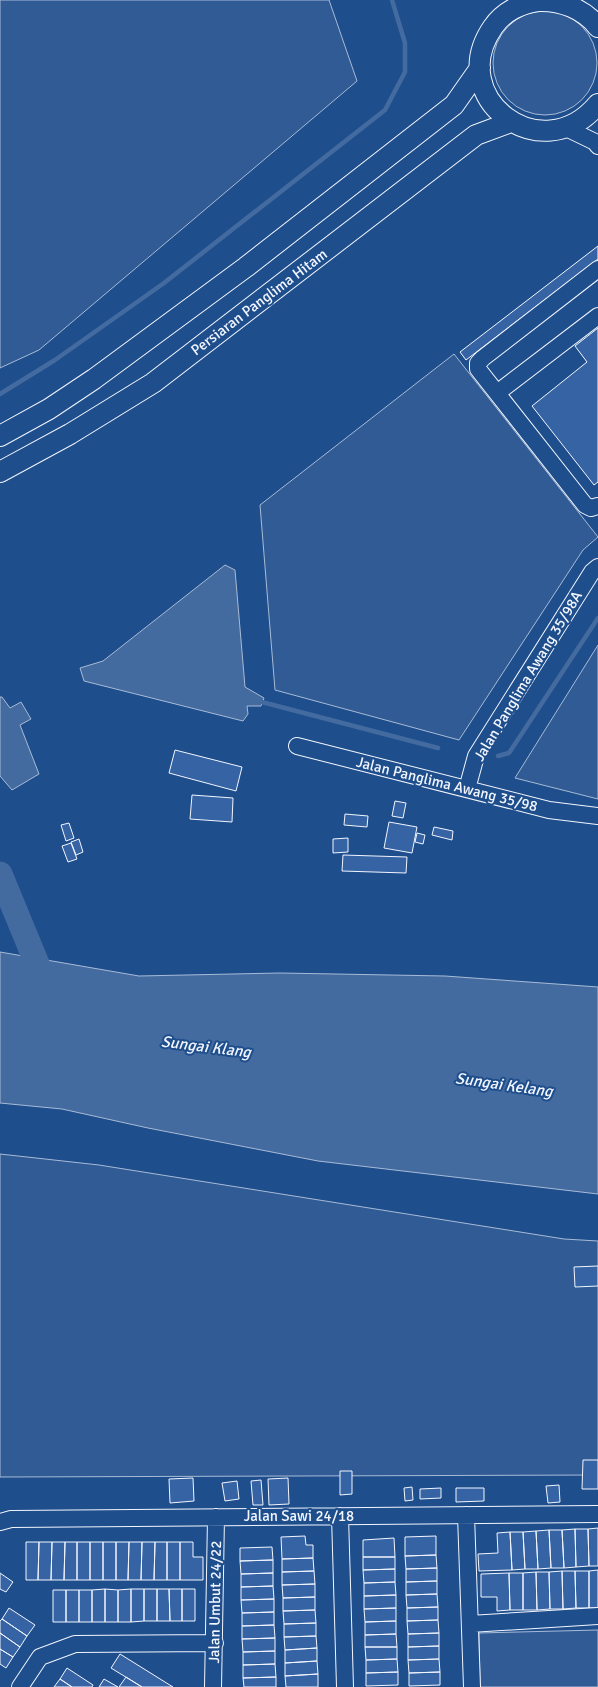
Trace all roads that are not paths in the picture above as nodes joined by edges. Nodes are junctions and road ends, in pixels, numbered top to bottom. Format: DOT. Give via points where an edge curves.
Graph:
graph roads {
  1 [pos="576,2"];
  2 [pos="598,27"];
  3 [pos="480,68"];
  4 [pos="598,104"];
  5 [pos="511,122"];
  6 [pos="566,128"];
  7 [pos="598,146"];
  8 [pos="598,269"];
  9 [pos="598,316"];
  10 [pos="497,393"];
  11 [pos="0,436"];
  12 [pos="0,472"];
  13 [pos="596,510"];
  14 [pos="598,567"];
  15 [pos="297,746"];
  16 [pos="467,789"];
  17 [pos="598,816"];
  18 [pos="598,1514"];
  19 [pos="466,1515"];
  20 [pos="340,1516"];
  21 [pos="216,1517"];
  22 [pos="0,1522"];
  23 [pos="598,1616"];
  24 [pos="470,1624"];
  25 [pos="215,1643"];
  26 [pos="20,1687"];
  27 [pos="213,1687"];
  28 [pos="345,1687"];
  29 [pos="472,1687"];
  1 -- 2 [label="main road"];
  1 -- 3 [label="main road" via="538,0 509,11 487,36 481,51"];
  3 -- 5 [label="main road" via="484,90 495,108"];
  3 -- 11 [label="main road" via="454,105 246,266 94,379"];
  4 -- 6 [label="main road" via="589,115"];
  5 -- 6 [label="main road" via="529,130 548,132"];
  5 -- 12 [label="main road, Persiaran Panglima Hitam" via="476,136 153,383"];
  6 -- 7 [label="street"];
  8 -- 10 [label="street" via="478,363 478,369"];
  9 -- 10 [label="street"];
  10 -- 13 [label="street" via="585,505"];
  14 -- 16 [label="street, Jalan Panglima Awang 35/98A" via="476,756"];
  15 -- 16 [label="street, Jalan Panglima Awang 35/98"];
  16 -- 17 [label="street, Jalan Panglima Awang 35/98" via="549,810"];
  18 -- 19 [label="street, Jalan Sawi 24/18"];
  19 -- 20 [label="street, Jalan Sawi 24/18"];
  19 -- 24 [label="street"];
  20 -- 21 [label="street, Jalan Sawi 24/18"];
  20 -- 28 [label="street"];
  21 -- 22 [label="street, Jalan Sawi 24/18" via="11,1519"];
  21 -- 25 [label="street, Jalan Umbut 24/22"];
  23 -- 24 [label="street"];
  24 -- 29 [label="street"];
  25 -- 26 [label="street" via="75,1644 40,1657"];
  25 -- 27 [label="street, Jalan Umbut 24/22"];
}
